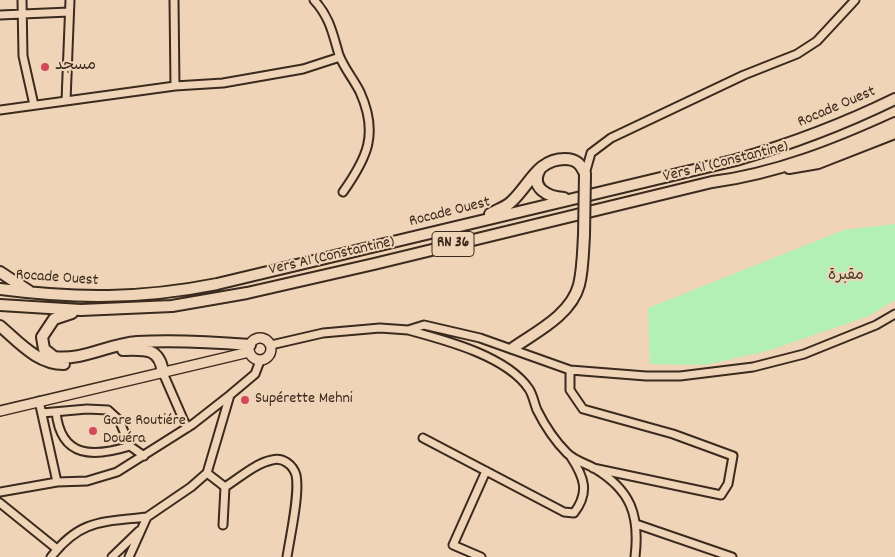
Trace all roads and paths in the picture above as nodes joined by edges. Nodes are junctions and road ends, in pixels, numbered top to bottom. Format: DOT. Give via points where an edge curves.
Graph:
graph roads {
  1 [pos="22,0"];
  2 [pos="70,0"];
  3 [pos="174,0"];
  4 [pos="314,0"];
  5 [pos="855,0"];
  6 [pos="69,12"];
  7 [pos="22,13"];
  8 [pos="0,15"];
  9 [pos="340,56"];
  10 [pos="175,86"];
  11 [pos="895,99"];
  12 [pos="66,101"];
  13 [pos="34,105"];
  14 [pos="0,110"];
  15 [pos="895,123"];
  16 [pos="895,133"];
  17 [pos="591,154"];
  18 [pos="572,159"];
  19 [pos="544,165"];
  20 [pos="768,170"];
  21 [pos="585,174"];
  22 [pos="343,192"];
  23 [pos="577,197"];
  24 [pos="471,223"];
  25 [pos="0,272"];
  26 [pos="0,289"];
  27 [pos="34,294"];
  28 [pos="0,305"];
  29 [pos="94,310"];
  30 [pos="895,314"];
  31 [pos="0,326"];
  32 [pos="408,330"];
  33 [pos="137,342"];
  34 [pos="271,345"];
  35 [pos="250,348"];
  36 [pos="513,348"];
  37 [pos="120,350"];
  38 [pos="260,361"];
  39 [pos="570,370"];
  40 [pos="163,373"];
  41 [pos="230,395"];
  42 [pos="39,401"];
  43 [pos="0,412"];
  44 [pos="56,412"];
  45 [pos="42,413"];
  46 [pos="187,428"];
  47 [pos="423,438"];
  48 [pos="130,446"];
  49 [pos="144,456"];
  50 [pos="570,456"];
  51 [pos="594,468"];
  52 [pos="486,471"];
  53 [pos="207,473"];
  54 [pos="57,482"];
  55 [pos="225,487"];
  56 [pos="0,492"];
  57 [pos="0,503"];
  58 [pos="147,517"];
  59 [pos="636,524"];
  60 [pos="223,525"];
  61 [pos="141,529"];
  62 [pos="57,550"];
  63 [pos="469,555"];
  64 [pos="51,557"];
  65 [pos="112,557"];
  66 [pos="129,557"];
  67 [pos="287,557"];
  68 [pos="481,557"];
  69 [pos="635,557"];
  70 [pos="732,557"];
  1 -- 7 [label="street"];
  2 -- 6 [label="street"];
  3 -- 10 [label="street"];
  4 -- 9 [label="street" via="335,35"];
  5 -- 17 [label="street" via="817,41 797,54 744,75 611,138"];
  6 -- 7 [label="street"];
  6 -- 12 [label="street"];
  7 -- 8 [label="street"];
  7 -- 13 [label="street" via="23,56"];
  9 -- 10 [label="street" via="303,69"];
  9 -- 22 [label="street" via="360,93 369,120 368,144 362,165"];
  10 -- 12 [label="street"];
  11 -- 23 [label="highway, Rocade Ouest" via="792,144"];
  12 -- 13 [label="street"];
  13 -- 14 [label="street"];
  15 -- 20 [label="highway, Vers A1 (Constantine) / RN 36" via="862,138"];
  16 -- 20 [label="highway" via="809,166"];
  17 -- 18 [label="street"];
  17 -- 21 [label="street"];
  18 -- 19 [label="highway" via="558,159"];
  18 -- 21 [label="highway"];
  19 -- 23 [label="highway" via="537,174 539,188 545,194"];
  19 -- 24 [label="highway" via="537,169 510,203"];
  20 -- 29 [label="highway, Vers A1 (Constantine) / RN 36" via="247,292 172,306"];
  21 -- 36 [label="highway, bridge" via="584,235 578,287 569,304 554,320"];
  23 -- 24 [label="highway, Rocade Ouest"];
  24 -- 27 [label="highway, Rocade Ouest" via="188,290 111,297"];
  25 -- 27 [label="highway"];
  26 -- 27 [label="highway, Rocade Ouest"];
  28 -- 29 [label="highway, Vers A1 (Constantine) / RN 36"];
  29 -- 33 [label="highway" via="54,319 42,337 44,349 54,357 62,358"];
  30 -- 39 [label="street" via="804,354 753,368 680,376"];
  31 -- 37 [label="highway" via="36,357 51,364 68,364"];
  32 -- 34 [label="street" via="342,330"];
  32 -- 36 [label="street" via="424,325"];
  32 -- 50 [label="street" via="464,348 500,363 519,376 530,391 546,427"];
  33 -- 35 [label="highway"];
  33 -- 37 [label="highway"];
  34 -- 35 [label="main road" via="263,338 255,339"];
  34 -- 38 [label="main road" via="270,356"];
  35 -- 38 [label="main road" via="253,358"];
  35 -- 40 [label="main road"];
  36 -- 39 [label="street"];
  37 -- 40 [label="highway" via="157,354"];
  38 -- 41 [label="street" via="255,374"];
  39 -- 51 [label="street" via="570,390 584,409 682,437 733,456 728,484 721,495"];
  40 -- 42 [label="main road"];
  40 -- 46 [label="street"];
  41 -- 46 [label="street"];
  41 -- 53 [label="street"];
  42 -- 43 [label="main road"];
  42 -- 45 [label="street"];
  44 -- 45 [label="street"];
  44 -- 48 [label="street" via="108,410 119,420"];
  44 -- 48 [label="street" via="62,435 71,446 86,454"];
  45 -- 54 [label="street"];
  46 -- 49 [label="street"];
  47 -- 52 [label="street"];
  48 -- 49 [label="street"];
  49 -- 54 [label="street" via="117,472 87,481"];
  50 -- 51 [label="street"];
  50 -- 52 [label="street" via="584,477 581,504 574,513 564,512"];
  51 -- 59 [label="street" via="627,496"];
  52 -- 63 [label="street" via="453,545"];
  53 -- 55 [label="street"];
  53 -- 58 [label="street"];
  54 -- 56 [label="street"];
  55 -- 60 [label="street"];
  55 -- 67 [label="street" via="272,460 282,460 291,466 296,483"];
  57 -- 62 [label="street"];
  58 -- 61 [label="street"];
  58 -- 62 [label="street" via="86,526 74,532"];
  59 -- 69 [label="street"];
  59 -- 70 [label="street"];
  61 -- 65 [label="street"];
  61 -- 66 [label="street"];
  62 -- 64 [label="street"];
  63 -- 68 [label="street"];
}
